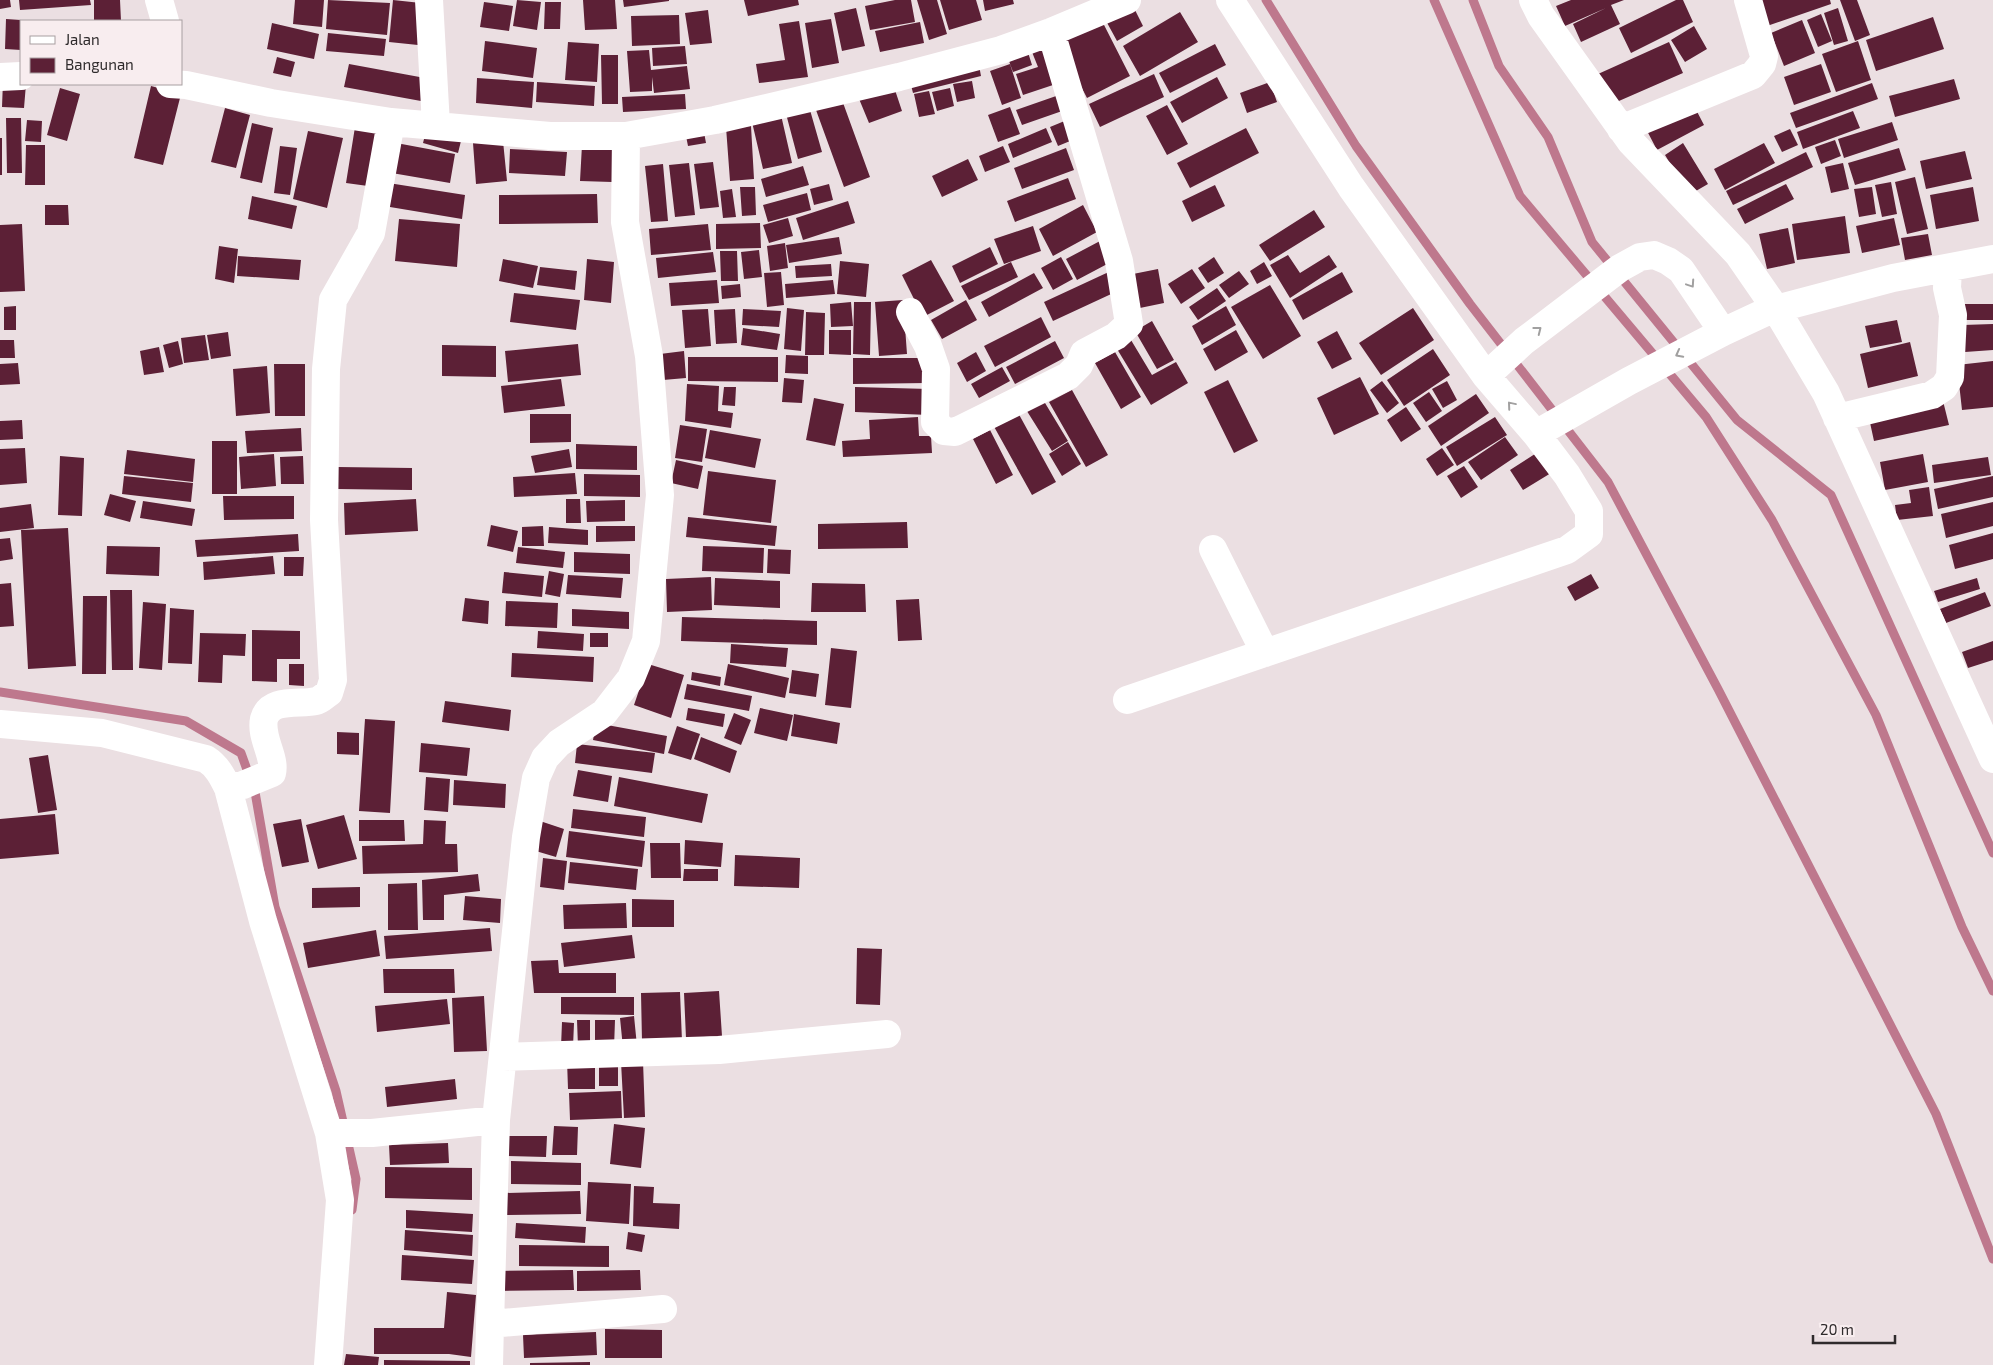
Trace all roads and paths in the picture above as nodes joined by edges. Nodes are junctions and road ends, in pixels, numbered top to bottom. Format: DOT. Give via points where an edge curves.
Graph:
graph roads {
  1 [pos="159,0"];
  2 [pos="429,0"];
  3 [pos="1127,0"];
  4 [pos="1230,0"];
  5 [pos="1533,0"];
  6 [pos="1748,0"];
  7 [pos="165,20"];
  8 [pos="1051,32"];
  9 [pos="20,76"];
  10 [pos="0,77"];
  11 [pos="182,81"];
  12 [pos="391,122"];
  13 [pos="436,125"];
  14 [pos="1621,129"];
  15 [pos="626,136"];
  16 [pos="1993,259"];
  17 [pos="1947,278"];
  18 [pos="1772,310"];
  19 [pos="910,312"];
  20 [pos="1722,332"];
  21 [pos="1494,369"];
  22 [pos="1837,418"];
  23 [pos="1544,430"];
  24 [pos="1213,549"];
  25 [pos="1265,653"];
  26 [pos="1127,700"];
  27 [pos="0,724"];
  28 [pos="1993,759"];
  29 [pos="246,783"];
  30 [pos="887,1034"];
  31 [pos="503,1056"];
  32 [pos="496,1120"];
  33 [pos="337,1134"];
  34 [pos="663,1309"];
  35 [pos="490,1324"];
  36 [pos="328,1365"];
  37 [pos="488,1365"];
  1 -- 7 [label="street"];
  2 -- 13 [label="street"];
  3 -- 8 [label="street"];
  4 -- 21 [label="street" via="1351,187"];
  5 -- 14 [label="street"];
  6 -- 14 [label="street" via="1764,56 1754,74"];
  8 -- 15 [label="street" via="1001,50 900,77 715,120"];
  8 -- 19 [label="street" via="1119,261 1129,324 1116,336 1084,352 1079,365 1068,376 955,432 944,431 935,422 936,369"];
  9 -- 10 [label="street"];
  11 -- 12 [label="street" via="271,103"];
  12 -- 13 [label="street"];
  12 -- 29 [label="street" via="371,233 333,300 327,359 324,520 332,680 329,693 318,701 279,704 270,709 264,722 272,773"];
  13 -- 15 [label="street" via="550,136"];
  14 -- 18 [label="street" via="1738,254"];
  15 -- 31 [label="street" via="625,222 649,356 660,495 646,641 631,678 604,713 559,743 545,758 536,778 526,837"];
  16 -- 17 [label="street"];
  17 -- 18 [label="street" via="1893,278"];
  17 -- 22 [label="street" via="1953,315 1950,377 1944,387 1932,396"];
  18 -- 20 [label="street"];
  18 -- 22 [label="street" via="1826,393"];
  21 -- 20 [label="street, one-way" via="1524,341 1620,268 1640,257 1654,256 1681,270"];
  20 -- 23 [label="street, one-way"];
  23 -- 21 [label="street, one-way"];
  22 -- 28 [label="street"];
  23 -- 25 [label="street" via="1589,511 1588,534 1567,550"];
  24 -- 25 [label="street"];
  25 -- 26 [label="street"];
  27 -- 29 [label="street" via="102,733 206,759 220,772"];
  29 -- 33 [label="street" via="263,920"];
  30 -- 31 [label="street" via="720,1050"];
  31 -- 32 [label="street"];
  32 -- 33 [label="street"];
  32 -- 35 [label="street"];
  33 -- 36 [label="street" via="340,1200"];
  34 -- 35 [label="street"];
  35 -- 37 [label="street"];
}
